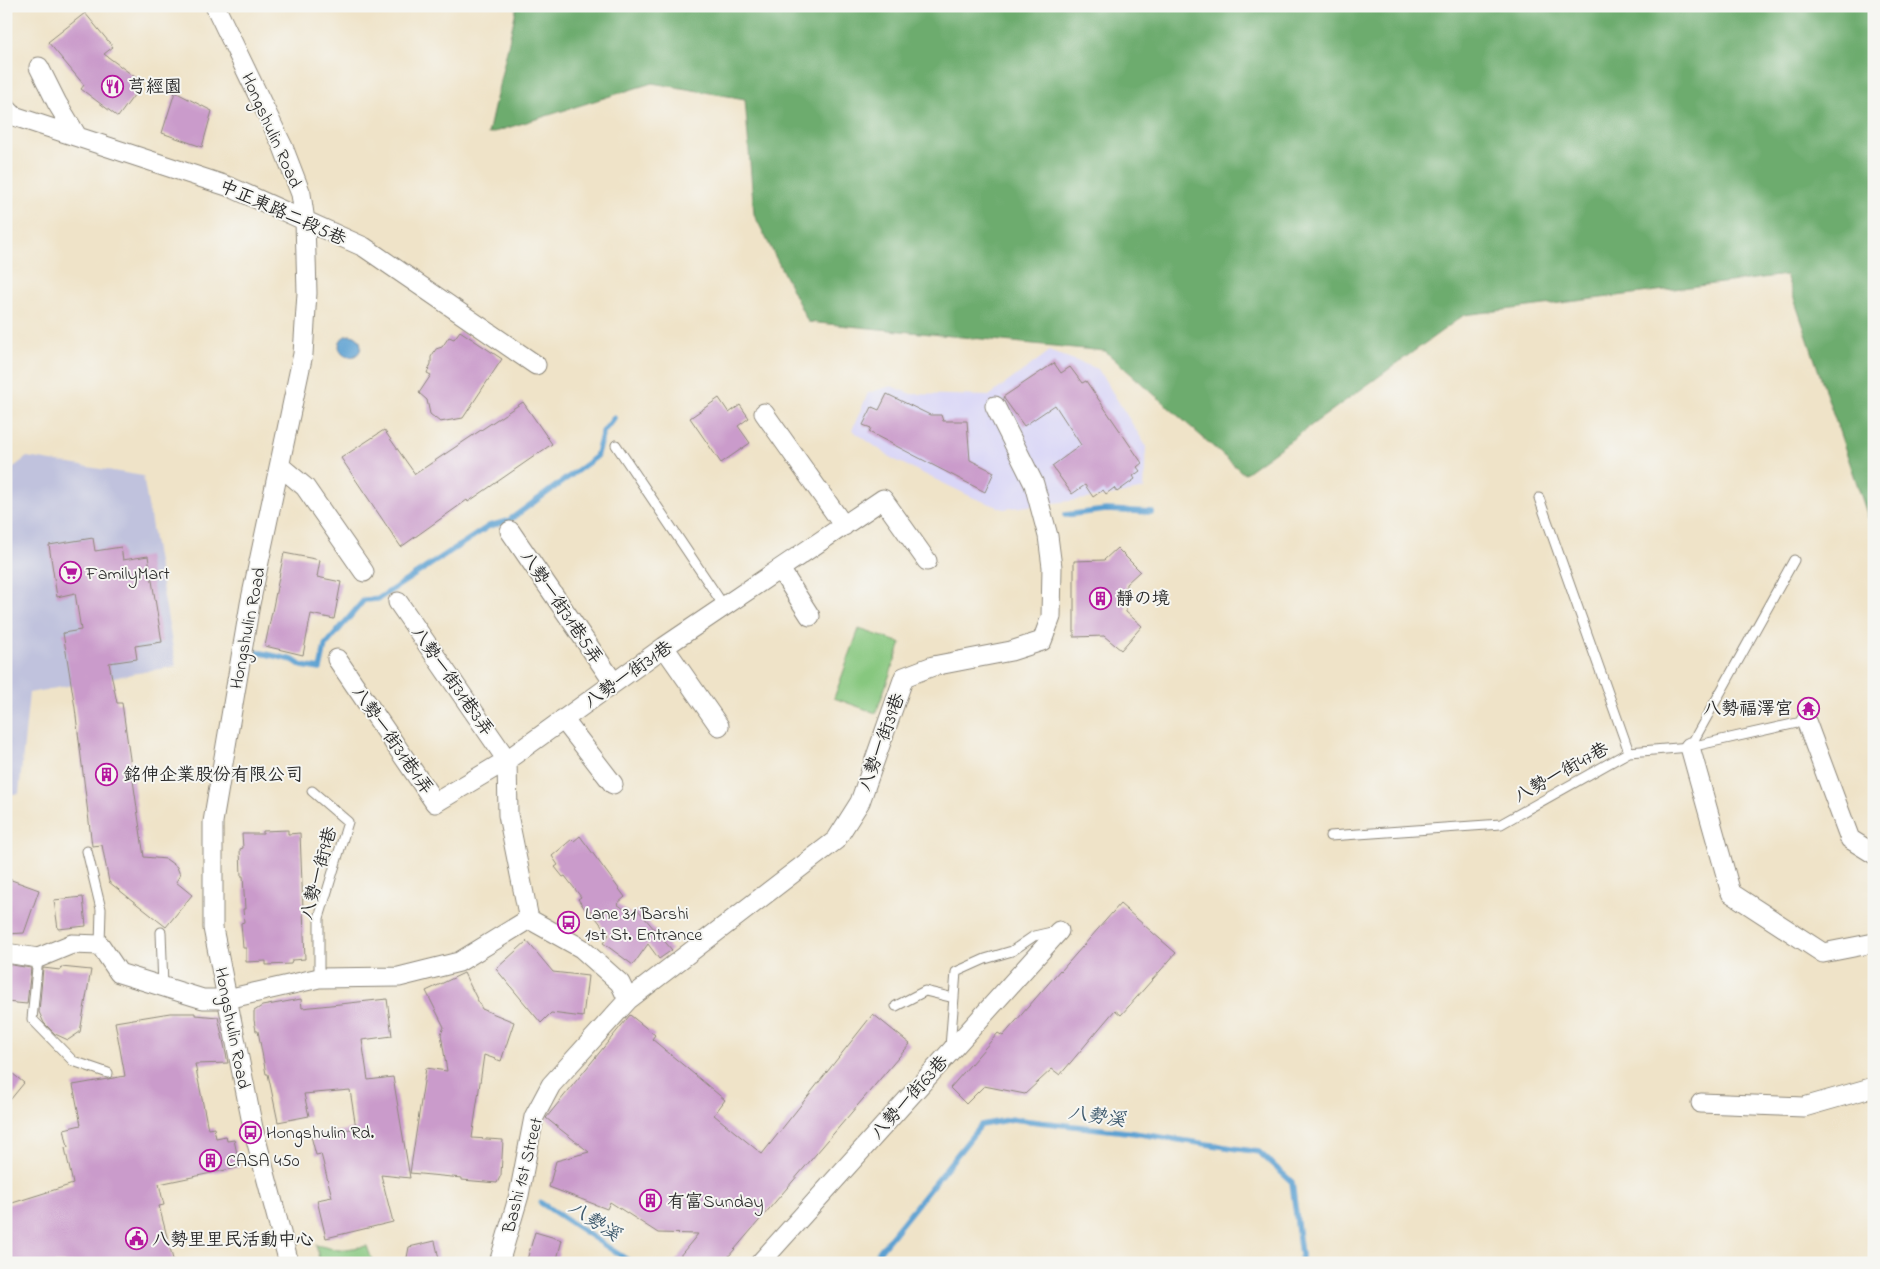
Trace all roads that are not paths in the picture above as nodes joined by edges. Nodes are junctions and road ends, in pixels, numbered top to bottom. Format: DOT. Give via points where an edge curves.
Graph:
graph roads {
  1 [pos="215,6"];
  2 [pos="39,66"];
  3 [pos="6,108"];
  4 [pos="77,136"];
  5 [pos="305,221"];
  6 [pos="536,365"];
  7 [pos="995,406"];
  8 [pos="764,413"];
  9 [pos="616,445"];
  10 [pos="280,466"];
  11 [pos="1539,498"];
  12 [pos="844,526"];
  13 [pos="510,531"];
  14 [pos="1794,560"];
  15 [pos="927,561"];
  16 [pos="780,569"];
  17 [pos="364,572"];
  18 [pos="398,602"];
  19 [pos="724,606"];
  20 [pos="810,616"];
  21 [pos="664,647"];
  22 [pos="337,659"];
  23 [pos="614,683"];
  24 [pos="564,719"];
  25 [pos="1806,721"];
  26 [pos="719,726"];
  27 [pos="1690,747"];
  28 [pos="1629,752"];
  29 [pos="507,760"];
  30 [pos="613,784"];
  31 [pos="312,791"];
  32 [pos="1330,836"];
  33 [pos="87,852"];
  34 [pos="1874,854"];
  35 [pos="529,919"];
  36 [pos="1059,931"];
  37 [pos="161,932"];
  38 [pos="1874,943"];
  39 [pos="100,945"];
  40 [pos="6,953"];
  41 [pos="38,958"];
  42 [pos="319,978"];
  43 [pos="163,987"];
  44 [pos="227,998"];
  45 [pos="954,998"];
  46 [pos="628,1000"];
  47 [pos="896,1006"];
  48 [pos="949,1052"];
  49 [pos="108,1073"];
  50 [pos="1874,1087"];
  51 [pos="1701,1104"];
  52 [pos="289,1263"];
  53 [pos="499,1263"];
  54 [pos="760,1263"];
  1 -- 5 [label="street, Hongshulin Road" via="283,147 301,194"];
  2 -- 4 [label="street"];
  3 -- 4 [label="street, 中正東路二段5巷" via="14,116"];
  4 -- 5 [label="street, 中正東路二段5巷" via="230,187"];
  5 -- 6 [label="street, 中正東路二段5巷" via="364,247"];
  5 -- 10 [label="street, Hongshulin Road" via="307,293 303,354"];
  7 -- 46 [label="street, 八勢一街39巷" via="1034,484 1048,536 1052,567 1051,617 1042,641 1011,651 933,666 904,677 860,802 836,840"];
  8 -- 12 [label="street"];
  9 -- 19 [label="lane"];
  10 -- 17 [label="street" via="305,487"];
  10 -- 44 [label="street, Hongshulin Road" via="250,604 212,822 213,928"];
  11 -- 28 [label="lane, 八勢一街47巷"];
  12 -- 15 [label="street, 八勢一街31巷" via="883,499"];
  12 -- 16 [label="street, 八勢一街31巷"];
  13 -- 23 [label="street, 八勢一街31巷5弄"];
  14 -- 27 [label="lane"];
  16 -- 19 [label="street, 八勢一街31巷"];
  16 -- 20 [label="street"];
  18 -- 29 [label="street, 八勢一街31巷3弄"];
  19 -- 21 [label="street, 八勢一街31巷"];
  21 -- 23 [label="street, 八勢一街31巷"];
  21 -- 26 [label="street"];
  22 -- 29 [label="street, 八勢一街31巷1弄" via="436,803"];
  23 -- 24 [label="street, 八勢一街31巷"];
  24 -- 29 [label="street, 八勢一街31巷"];
  24 -- 30 [label="street"];
  25 -- 27 [label="lane"];
  25 -- 34 [label="street" via="1850,839"];
  27 -- 28 [label="lane"];
  27 -- 38 [label="street" via="1731,893 1823,953"];
  28 -- 32 [label="lane, 八勢一街47巷" via="1501,824"];
  29 -- 35 [label="street" via="508,815"];
  31 -- 42 [label="lane, 八勢一街9巷" via="348,822 319,918"];
  33 -- 39 [label="lane" via="101,909"];
  35 -- 42 [label="street" via="459,962 399,977"];
  35 -- 46 [label="street" via="581,948 620,983"];
  36 -- 45 [label="lane" via="1034,936 1012,951 985,958 956,972"];
  36 -- 48 [label="street, 八勢一街63巷"];
  37 -- 43 [label="lane"];
  39 -- 41 [label="street" via="72,944"];
  39 -- 43 [label="street" via="119,972"];
  40 -- 41 [label="street"];
  41 -- 49 [label="lane" via="32,1019 73,1061"];
  42 -- 44 [label="street"];
  43 -- 44 [label="street" via="203,999"];
  44 -- 52 [label="street, Hongshulin Road" via="253,1128"];
  45 -- 47 [label="lane" via="926,991"];
  45 -- 48 [label="lane"];
  46 -- 53 [label="street, Bashi 1st Street" via="551,1085 534,1117 519,1195"];
  48 -- 54 [label="street, 八勢一街63巷"];
  50 -- 51 [label="street" via="1804,1107"];
}
